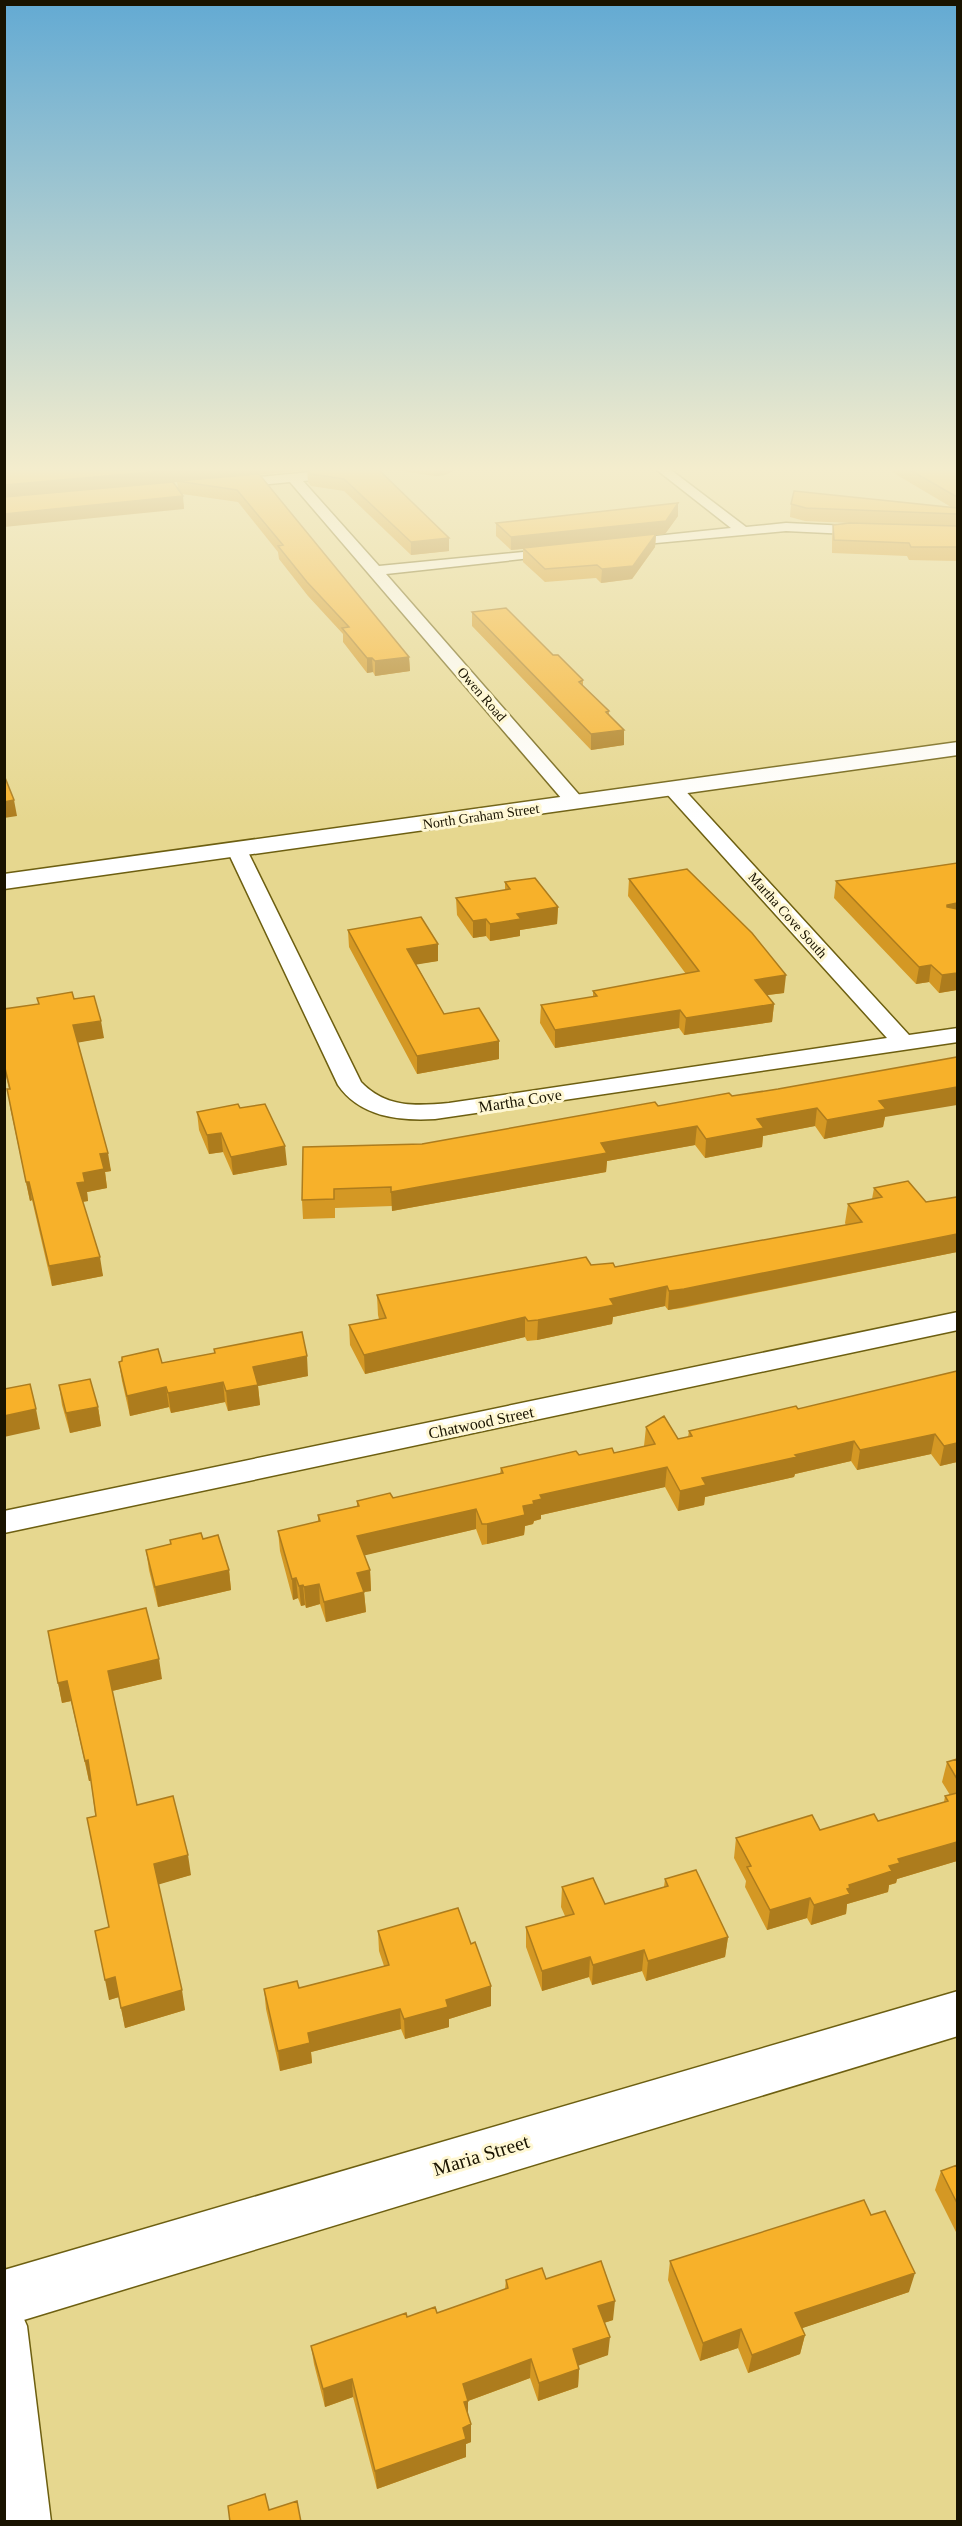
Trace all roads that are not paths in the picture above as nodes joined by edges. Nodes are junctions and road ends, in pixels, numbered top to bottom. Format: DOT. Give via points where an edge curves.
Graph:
graph roads {
  1 [pos="391,588"];
  2 [pos="957,748"];
  3 [pos="673,789"];
  4 [pos="575,802"];
  5 [pos="237,850"];
  6 [pos="4,882"];
  7 [pos="957,1035"];
  8 [pos="903,1042"];
  9 [pos="957,1321"];
  10 [pos="4,1522"];
  11 [pos="957,2013"];
  12 [pos="4,2298"];
  13 [pos="4,2326"];
  14 [pos="26,2522"];
  1 -- 4 [label="street, Owen Road"];
  2 -- 3 [label="main road, North Graham Street"];
  3 -- 4 [label="main road, North Graham Street"];
  3 -- 8 [label="street, Martha Cove South"];
  4 -- 5 [label="main road, North Graham Street"];
  5 -- 6 [label="main road, North Graham Street"];
  5 -- 8 [label="street, Martha Cove" via="350,1085 367,1103 380,1109 407,1113 449,1110"];
  7 -- 8 [label="street, Martha Cove"];
  9 -- 10 [label="street, Chatwood Street"];
  11 -- 12 [label="main road, Maria Street"];
  13 -- 14 [label="street"];
}
